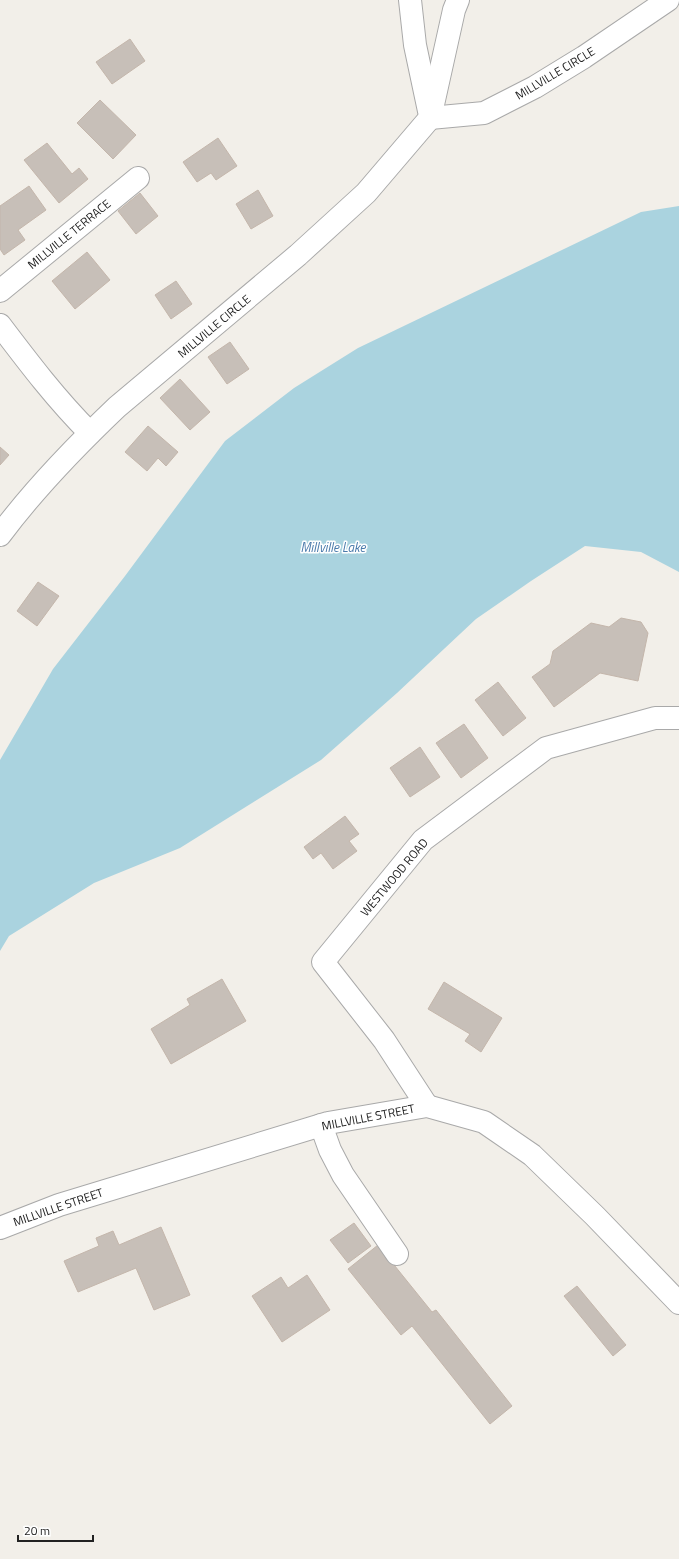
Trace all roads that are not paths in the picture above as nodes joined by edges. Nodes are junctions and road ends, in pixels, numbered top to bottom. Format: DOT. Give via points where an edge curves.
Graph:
graph roads {
  1 [pos="410,0"];
  2 [pos="458,0"];
  3 [pos="668,0"];
  4 [pos="430,118"];
  5 [pos="138,178"];
  6 [pos="0,291"];
  7 [pos="0,325"];
  8 [pos="90,432"];
  9 [pos="0,535"];
  10 [pos="679,718"];
  11 [pos="427,1106"];
  12 [pos="321,1125"];
  13 [pos="0,1228"];
  14 [pos="397,1254"];
  15 [pos="679,1303"];
  1 -- 4 [label="street" via="415,44"];
  2 -- 4 [label="street, MILLVILLE CIRCLE"];
  3 -- 4 [label="street, MILLVILLE CIRCLE" via="584,57 535,87 484,113"];
  4 -- 8 [label="street, MILLVILLE CIRCLE" via="366,193 298,255"];
  5 -- 6 [label="street, MILLVILLE TERRACE"];
  7 -- 8 [label="street" via="64,406"];
  8 -- 9 [label="street, MILLVILLE CIRCLE" via="16,512"];
  10 -- 11 [label="street, WESTWOOD ROAD" via="655,718 546,748 423,840 323,962 384,1040"];
  11 -- 12 [label="street, MILLVILLE STREET"];
  11 -- 15 [label="street, MILLVILLE STREET" via="484,1122 532,1155 596,1216"];
  12 -- 13 [label="street, MILLVILLE STREET" via="59,1205"];
  12 -- 14 [label="street" via="343,1175"];
}
